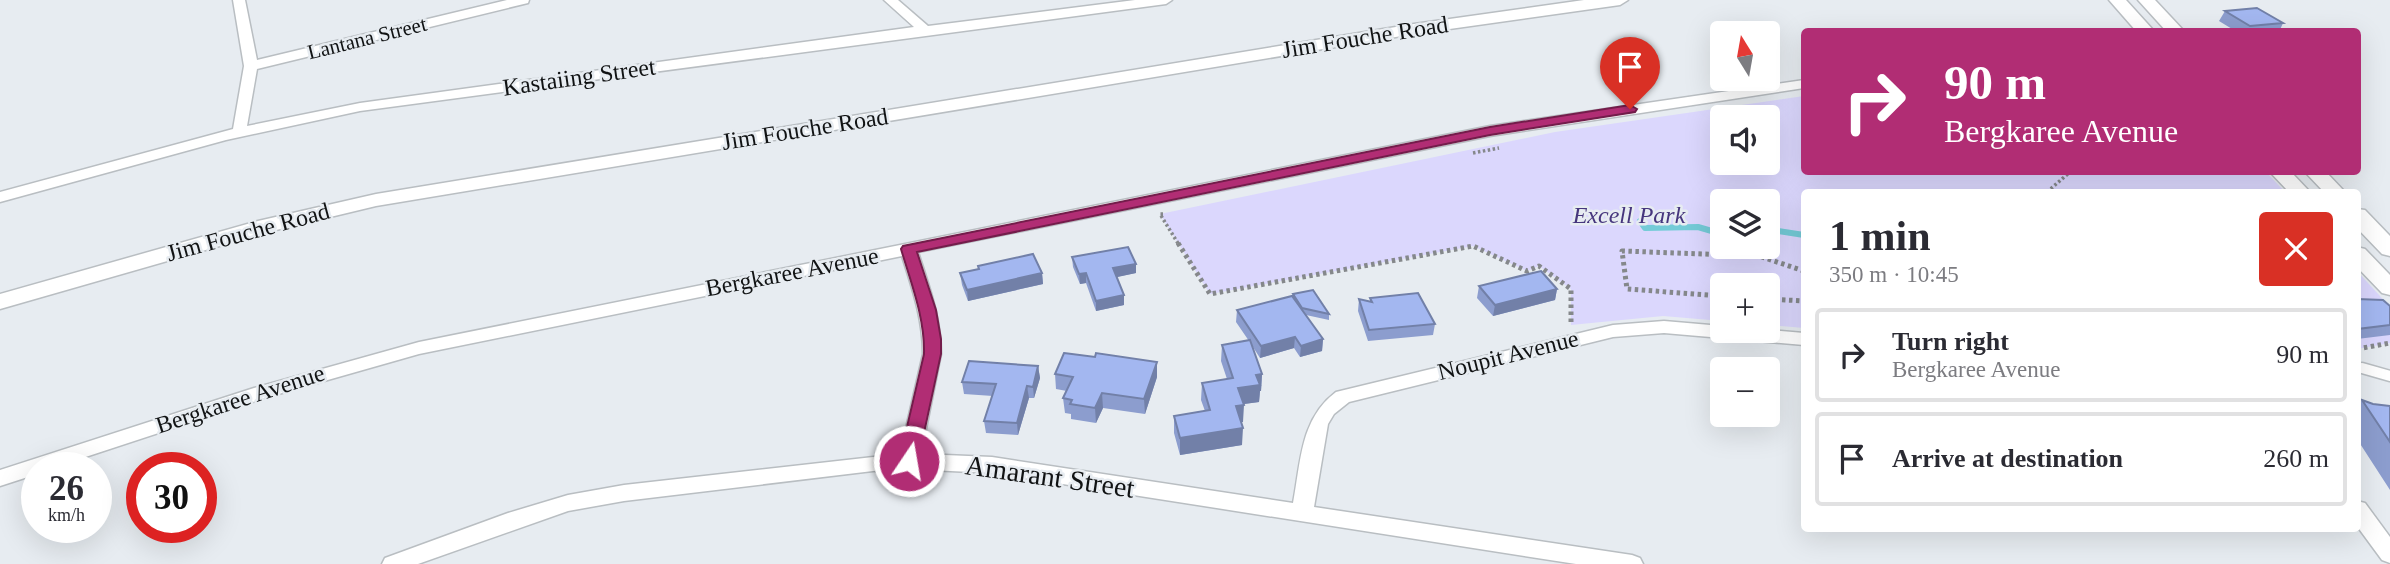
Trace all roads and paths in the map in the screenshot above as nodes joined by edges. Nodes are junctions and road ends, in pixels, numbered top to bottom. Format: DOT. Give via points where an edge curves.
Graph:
graph roads {
  1 [pos="239,0"];
  2 [pos="523,0"];
  3 [pos="890,0"];
  4 [pos="1620,0"];
  5 [pos="2117,0"];
  6 [pos="2146,0"];
  7 [pos="1156,1"];
  8 [pos="2143,28"];
  9 [pos="2173,28"];
  10 [pos="925,30"];
  11 [pos="251,65"];
  12 [pos="1801,83"];
  13 [pos="240,133"];
  14 [pos="1510,146"];
  15 [pos="1470,153"];
  16 [pos="2067,175"];
  17 [pos="2283,175"];
  18 [pos="2318,175"];
  19 [pos="2050,189"];
  20 [pos="2297,189"];
  21 [pos="2332,189"];
  22 [pos="0,197"];
  23 [pos="1174,212"];
  24 [pos="2361,219"];
  25 [pos="908,249"];
  26 [pos="2390,249"];
  27 [pos="2361,258"];
  28 [pos="1801,270"];
  29 [pos="2390,288"];
  30 [pos="1710,295"];
  31 [pos="1780,300"];
  32 [pos="1801,301"];
  33 [pos="0,302"];
  34 [pos="1571,325"];
  35 [pos="1801,339"];
  36 [pos="2390,343"];
  37 [pos="2361,348"];
  38 [pos="2362,368"];
  39 [pos="2390,376"];
  40 [pos="909,461"];
  41 [pos="0,478"];
  42 [pos="1302,514"];
  43 [pos="2361,514"];
  44 [pos="2390,554"];
  45 [pos="393,564"];
  46 [pos="1632,564"];
  1 -- 11 [label="street"];
  2 -- 11 [label="street, Lantana Street"];
  3 -- 10 [label="street"];
  4 -- 33 [label="street, Jim Fouche Road" via="1414,29 376,200 266,226"];
  5 -- 8 [label="street"];
  6 -- 9 [label="street"];
  7 -- 10 [label="street, Kastaiing Street"];
  10 -- 13 [label="street, Kastaiing Street" via="360,107"];
  11 -- 13 [label="street"];
  12 -- 25 [label="street, Bergkaree Avenue" via="1490,131"];
  13 -- 22 [label="street, Kastaiing Street"];
  14 -- 15 [label="path"];
  16 -- 19 [label="path"];
  17 -- 20 [label="street"];
  18 -- 21 [label="street"];
  23 -- 34 [label="path" via="1160,214 1210,294 1473,246 1527,271 1539,266 1571,289"];
  24 -- 26 [label="street"];
  25 -- 40 [label="street" via="933,339"];
  25 -- 41 [label="street, Bergkaree Avenue" via="378,358"];
  27 -- 29 [label="street"];
  28 -- 30 [label="path" via="1759,256 1622,251 1628,289"];
  31 -- 32 [label="path"];
  35 -- 42 [label="street, Noupit Avenue" via="1664,327 1614,331 1343,397 1327,409 1318,424"];
  36 -- 37 [label="path"];
  38 -- 39 [label="lane"];
  40 -- 42 [label="street, Amarant Street" via="992,465"];
  40 -- 45 [label="street, Amarant Street" via="703,481 568,503"];
  42 -- 46 [label="street, Amarant Street"];
  43 -- 44 [label="street"];
}
